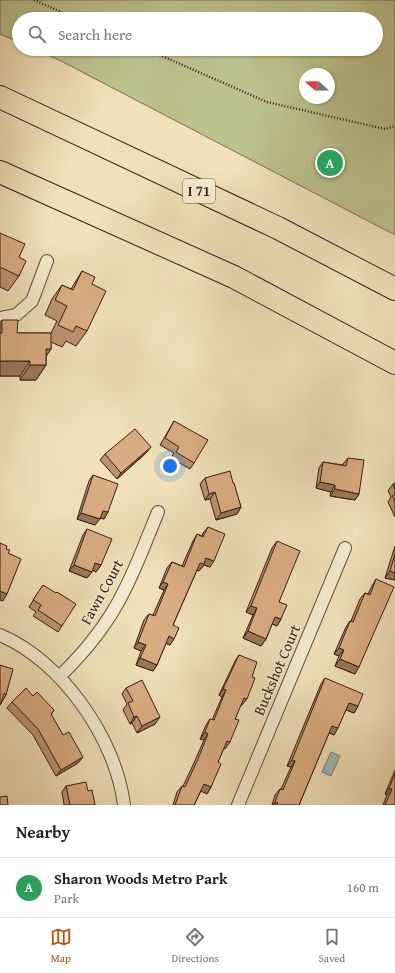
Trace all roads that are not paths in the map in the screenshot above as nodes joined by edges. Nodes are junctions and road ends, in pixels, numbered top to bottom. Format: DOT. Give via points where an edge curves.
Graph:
graph roads {
  1 [pos="0,97"];
  2 [pos="0,172"];
  3 [pos="47,261"];
  4 [pos="395,290"];
  5 [pos="0,318"];
  6 [pos="395,363"];
  7 [pos="158,512"];
  8 [pos="345,548"];
  9 [pos="0,635"];
  10 [pos="59,677"];
  11 [pos="124,805"];
  12 [pos="238,805"];
  1 -- 4 [label="highway, I 71" via="278,228"];
  2 -- 6 [label="highway" via="234,277"];
  3 -- 5 [label="street" via="32,301 16,315"];
  7 -- 10 [label="street, Fawn Court" via="124,592 104,626 82,655"];
  8 -- 12 [label="street, Buckshot Court"];
  9 -- 10 [label="street" via="12,640 39,659"];
  10 -- 11 [label="street" via="88,714 109,748"];
}
